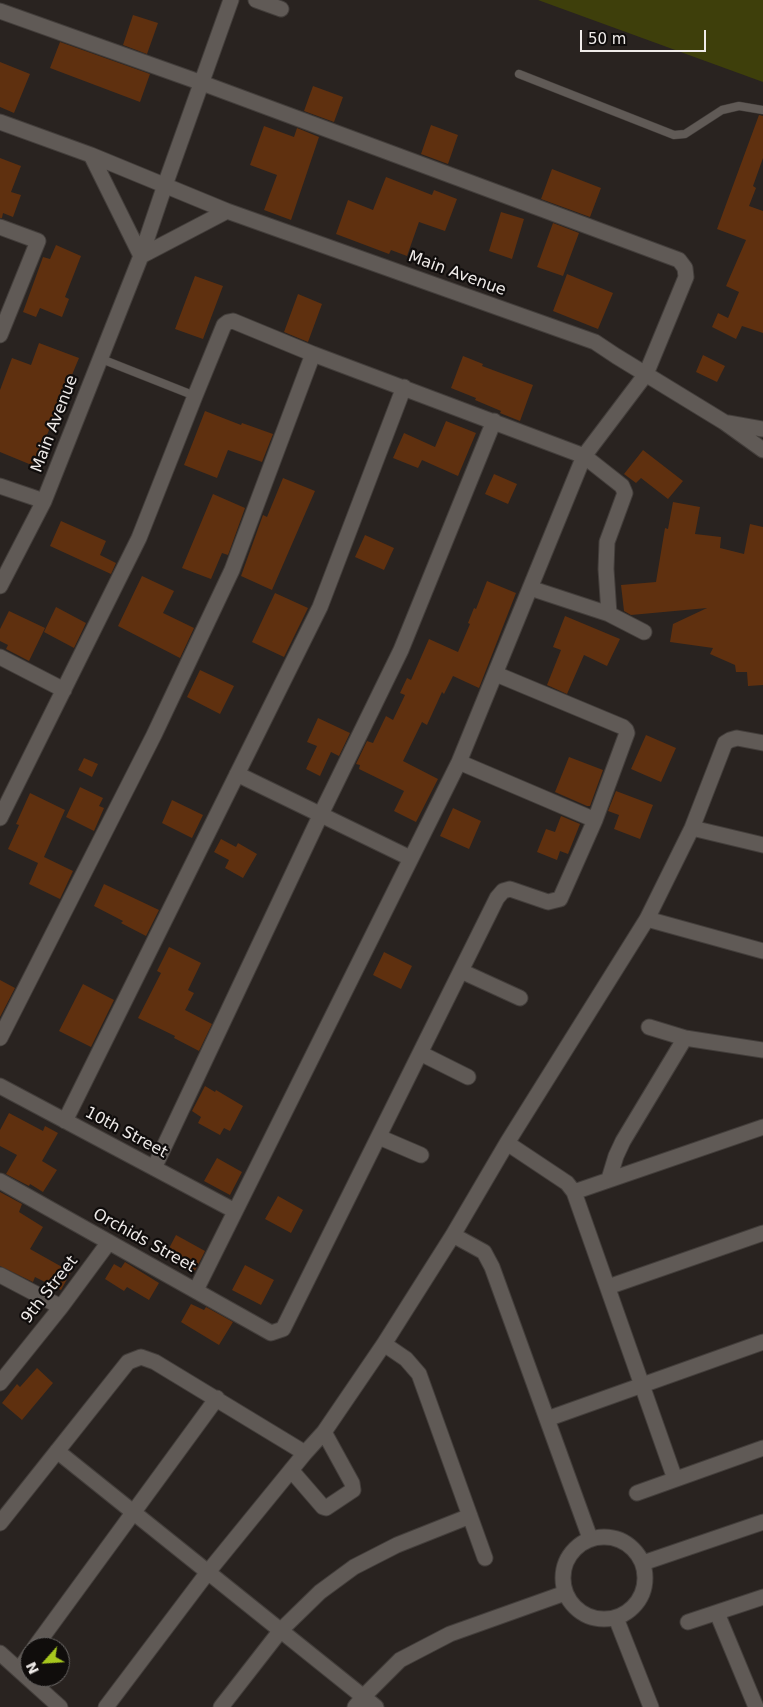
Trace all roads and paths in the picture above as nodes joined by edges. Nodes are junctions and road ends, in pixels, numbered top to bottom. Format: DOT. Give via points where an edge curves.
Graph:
graph roads {
  1 [pos="232,0"];
  2 [pos="256,0"];
  3 [pos="281,9"];
  4 [pos="0,11"];
  5 [pos="519,74"];
  6 [pos="202,83"];
  7 [pos="763,110"];
  8 [pos="0,122"];
  9 [pos="91,155"];
  10 [pos="165,186"];
  11 [pos="227,211"];
  12 [pos="0,227"];
  13 [pos="141,256"];
  14 [pos="4,316"];
  15 [pos="0,335"];
  16 [pos="313,354"];
  17 [pos="99,358"];
  18 [pos="646,374"];
  19 [pos="404,388"];
  20 [pos="195,396"];
  21 [pos="494,421"];
  22 [pos="724,422"];
  23 [pos="763,429"];
  24 [pos="763,450"];
  25 [pos="584,456"];
  26 [pos="0,486"];
  27 [pos="44,501"];
  28 [pos="0,586"];
  29 [pos="530,588"];
  30 [pos="609,614"];
  31 [pos="644,632"];
  32 [pos="0,657"];
  33 [pos="496,674"];
  34 [pos="64,690"];
  35 [pos="763,743"];
  36 [pos="459,762"];
  37 [pos="237,774"];
  38 [pos="321,814"];
  39 [pos="0,818"];
  40 [pos="595,820"];
  41 [pos="692,828"];
  42 [pos="763,845"];
  43 [pos="410,858"];
  44 [pos="647,919"];
  45 [pos="763,951"];
  46 [pos="461,971"];
  47 [pos="520,998"];
  48 [pos="649,1027"];
  49 [pos="0,1038"];
  50 [pos="685,1038"];
  51 [pos="763,1050"];
  52 [pos="420,1053"];
  53 [pos="468,1078"];
  54 [pos="0,1086"];
  55 [pos="65,1121"];
  56 [pos="763,1127"];
  57 [pos="378,1137"];
  58 [pos="507,1143"];
  59 [pos="420,1155"];
  60 [pos="154,1168"];
  61 [pos="609,1179"];
  62 [pos="0,1181"];
  63 [pos="574,1192"];
  64 [pos="235,1211"];
  65 [pos="763,1234"];
  66 [pos="453,1235"];
  67 [pos="109,1242"];
  68 [pos="0,1275"];
  69 [pos="608,1287"];
  70 [pos="196,1290"];
  71 [pos="60,1307"];
  72 [pos="763,1342"];
  73 [pos="384,1344"];
  74 [pos="3,1374"];
  75 [pos="642,1385"];
  76 [pos="217,1398"];
  77 [pos="547,1419"];
  78 [pos="324,1432"];
  79 [pos="763,1448"];
  80 [pos="57,1452"];
  81 [pos="305,1452"];
  82 [pos="291,1470"];
  83 [pos="675,1479"];
  84 [pos="637,1492"];
  85 [pos="133,1512"];
  86 [pos="470,1516"];
  87 [pos="763,1522"];
  88 [pos="0,1523"];
  89 [pos="590,1538"];
  90 [pos="485,1558"];
  91 [pos="643,1563"];
  92 [pos="208,1572"];
  93 [pos="565,1592"];
  94 [pos="763,1598"];
  95 [pos="717,1613"];
  96 [pos="616,1618"];
  97 [pos="688,1622"];
  98 [pos="281,1630"];
  99 [pos="42,1637"];
  100 [pos="0,1653"];
  101 [pos="19,1670"];
  102 [pos="360,1702"];
  103 [pos="750,1706"];
  104 [pos="60,1707"];
  105 [pos="106,1707"];
  106 [pos="221,1707"];
  107 [pos="376,1707"];
  108 [pos="651,1707"];
  1 -- 6 [label="street, Main Avenue"];
  2 -- 3 [label="street"];
  4 -- 6 [label="street"];
  5 -- 7 [label="lane" via="674,135 685,134 722,110 740,106"];
  6 -- 10 [label="street, Main Avenue"];
  6 -- 18 [label="street" via="679,260 685,268 686,277"];
  8 -- 9 [label="street, Main Avenue"];
  9 -- 10 [label="street, Main Avenue"];
  9 -- 13 [label="street"];
  10 -- 11 [label="street, Main Avenue"];
  10 -- 13 [label="street, Main Avenue"];
  11 -- 13 [label="street"];
  11 -- 18 [label="street, Main Avenue" via="595,342"];
  12 -- 14 [label="street" via="38,241"];
  13 -- 17 [label="street, Main Avenue"];
  14 -- 15 [label="street"];
  16 -- 19 [label="street"];
  16 -- 20 [label="street" via="233,321 228,322"];
  16 -- 49 [label="street" via="232,570 154,735"];
  17 -- 20 [label="lane"];
  17 -- 27 [label="street, Main Avenue"];
  18 -- 22 [label="street, Main Avenue"];
  18 -- 25 [label="street"];
  19 -- 21 [label="street"];
  19 -- 37 [label="street" via="320,607"];
  20 -- 34 [label="street" via="139,538"];
  21 -- 25 [label="street"];
  21 -- 38 [label="street" via="402,650"];
  22 -- 23 [label="street, Main Avenue"];
  22 -- 24 [label="street, Main Avenue"];
  25 -- 29 [label="street"];
  25 -- 30 [label="street" via="625,490 607,542"];
  26 -- 27 [label="street"];
  27 -- 28 [label="street, Main Avenue"];
  29 -- 30 [label="street"];
  29 -- 33 [label="street"];
  30 -- 31 [label="street"];
  32 -- 34 [label="street"];
  33 -- 36 [label="street"];
  33 -- 40 [label="street" via="626,730 628,733"];
  34 -- 39 [label="street"];
  35 -- 41 [label="street" via="737,738 725,743"];
  36 -- 40 [label="street"];
  36 -- 43 [label="street"];
  37 -- 38 [label="street"];
  37 -- 55 [label="street"];
  38 -- 43 [label="street"];
  38 -- 60 [label="street"];
  40 -- 46 [label="street" via="560,899 548,902 510,888 503,891"];
  41 -- 42 [label="street"];
  41 -- 44 [label="street"];
  43 -- 64 [label="street"];
  44 -- 45 [label="street"];
  44 -- 58 [label="street"];
  46 -- 47 [label="street"];
  46 -- 52 [label="street"];
  48 -- 50 [label="street"];
  50 -- 51 [label="street"];
  50 -- 61 [label="street" via="623,1141"];
  52 -- 53 [label="street"];
  52 -- 57 [label="street"];
  54 -- 55 [label="street, 10th Street"];
  55 -- 60 [label="street, 10th Street"];
  56 -- 61 [label="street"];
  57 -- 59 [label="street"];
  57 -- 70 [label="street, Orchids Street" via="283,1329 271,1333"];
  58 -- 63 [label="street" via="567,1183"];
  58 -- 66 [label="street"];
  60 -- 64 [label="street, 10th Street"];
  61 -- 63 [label="street"];
  62 -- 67 [label="street, Orchids Street"];
  63 -- 69 [label="street"];
  64 -- 70 [label="street"];
  65 -- 69 [label="street"];
  66 -- 73 [label="street"];
  66 -- 77 [label="street" via="484,1252 492,1267"];
  67 -- 70 [label="street, Orchids Street"];
  67 -- 71 [label="street, 9th Street"];
  68 -- 71 [label="street"];
  69 -- 75 [label="street"];
  71 -- 74 [label="street, 9th Street"];
  72 -- 75 [label="street"];
  73 -- 78 [label="street"];
  73 -- 86 [label="street" via="406,1359 419,1374"];
  75 -- 77 [label="street"];
  75 -- 83 [label="street"];
  76 -- 80 [label="street" via="156,1362 141,1357 128,1362"];
  76 -- 81 [label="street"];
  76 -- 85 [label="street"];
  77 -- 89 [label="street"];
  78 -- 81 [label="street"];
  78 -- 82 [label="street" via="353,1490 326,1508"];
  79 -- 83 [label="street"];
  80 -- 85 [label="street"];
  80 -- 88 [label="street"];
  81 -- 82 [label="street"];
  82 -- 92 [label="street"];
  83 -- 84 [label="street"];
  85 -- 92 [label="street"];
  85 -- 99 [label="street"];
  86 -- 90 [label="street"];
  86 -- 98 [label="street" via="354,1567 320,1592"];
  87 -- 91 [label="street"];
  89 -- 91 [label="street" via="603,1536 627,1543"];
  89 -- 93 [label="street" via="570,1554 564,1566 562,1580"];
  91 -- 96 [label="street" via="644,1590 628,1612"];
  92 -- 98 [label="street"];
  92 -- 105 [label="street"];
  93 -- 96 [label="street" via="580,1612 598,1619"];
  93 -- 102 [label="street" via="450,1634 400,1660"];
  94 -- 95 [label="street"];
  95 -- 97 [label="street"];
  95 -- 103 [label="street"];
  96 -- 108 [label="street"];
  98 -- 102 [label="street"];
  98 -- 106 [label="street"];
  100 -- 101 [label="street"];
  101 -- 104 [label="street"];
  102 -- 107 [label="street"];
}
